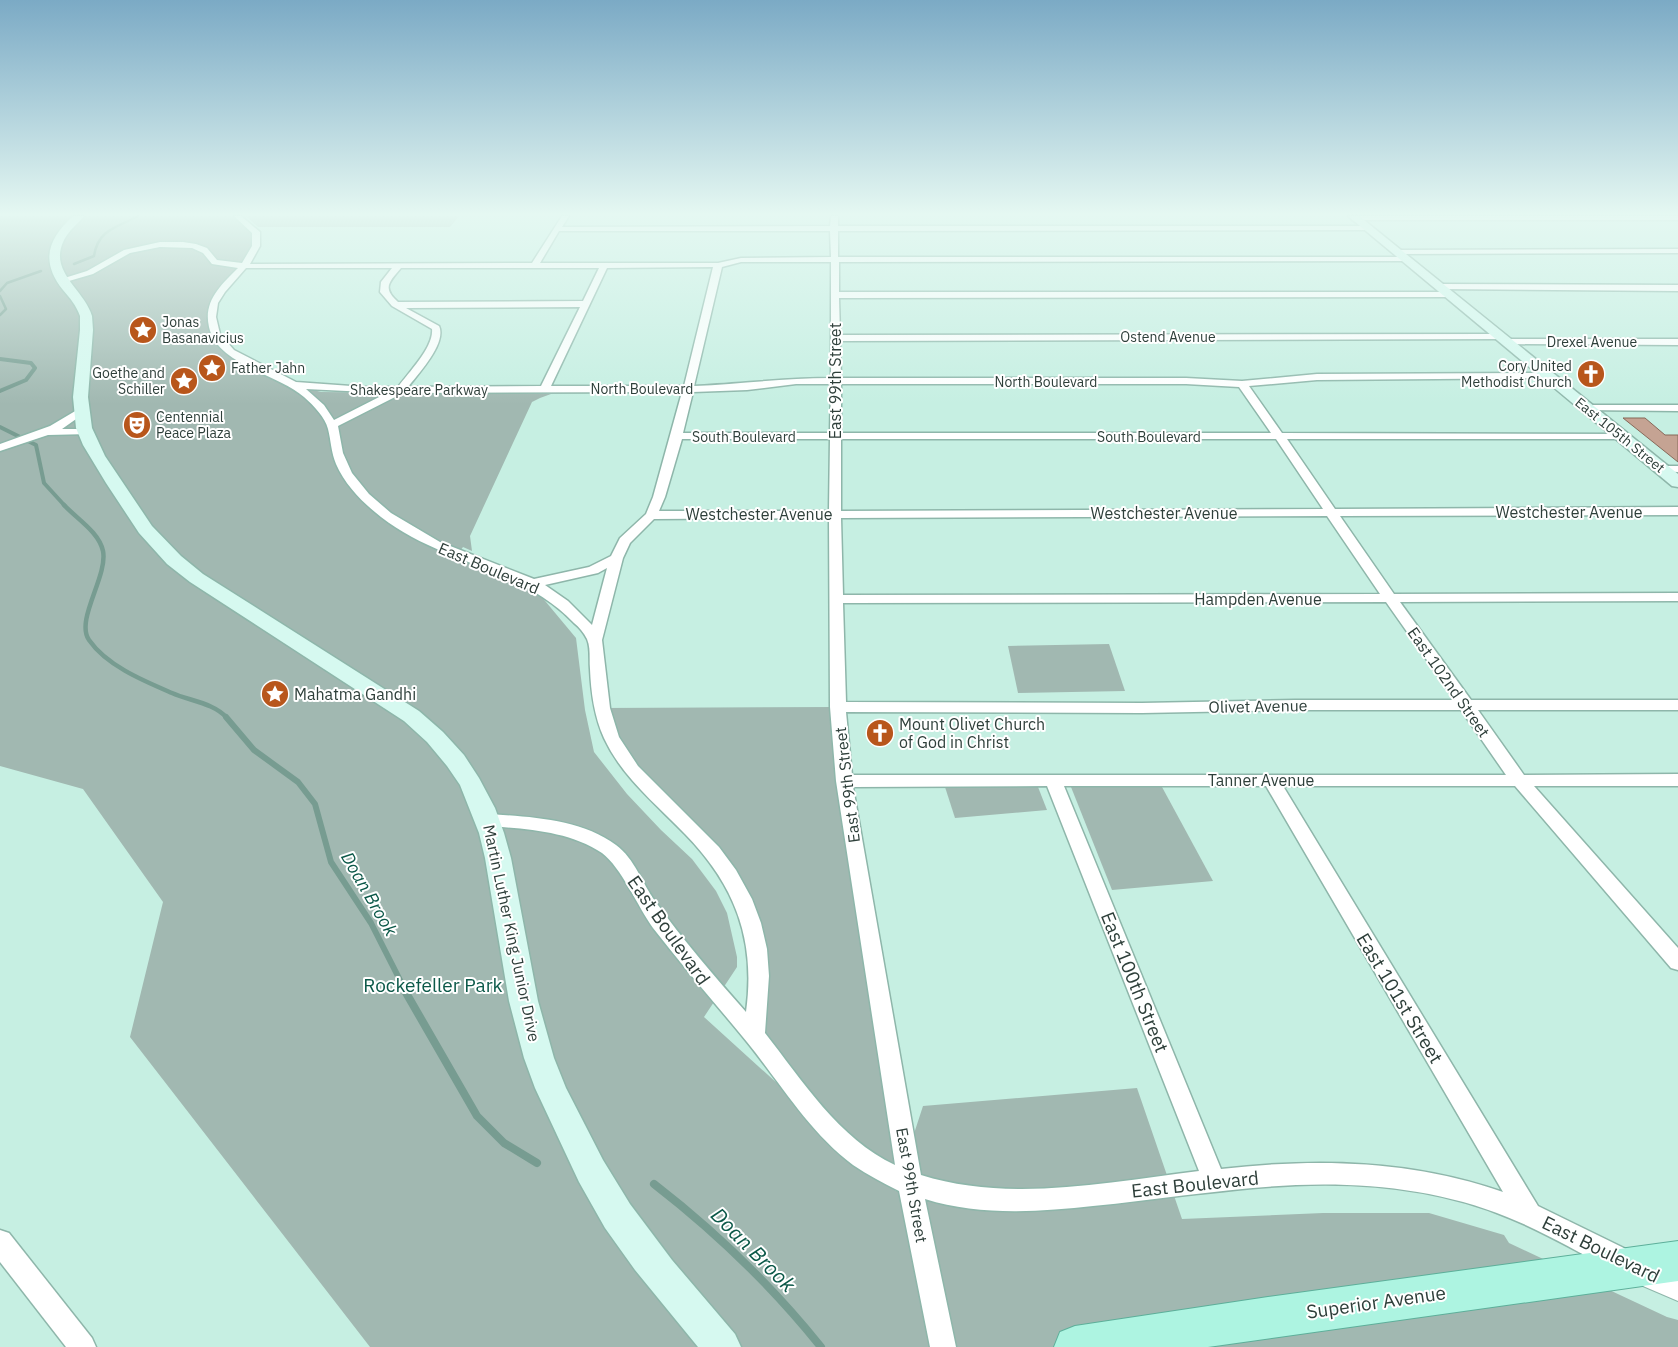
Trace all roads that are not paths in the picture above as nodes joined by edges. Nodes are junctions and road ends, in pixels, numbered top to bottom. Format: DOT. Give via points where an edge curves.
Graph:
graph roads {
  1 [pos="63,279"];
  2 [pos="231,279"];
  3 [pos="388,279"];
  4 [pos="598,279"];
  5 [pos="714,279"];
  6 [pos="834,279"];
  7 [pos="1430,279"];
  8 [pos="1678,288"];
  9 [pos="1445,291"];
  10 [pos="834,295"];
  11 [pos="585,304"];
  12 [pos="395,305"];
  13 [pos="835,338"];
  14 [pos="1503,339"];
  15 [pos="1678,342"];
  16 [pos="1549,376"];
  17 [pos="836,382"];
  18 [pos="1242,384"];
  19 [pos="294,385"];
  20 [pos="687,389"];
  21 [pos="401,390"];
  22 [pos="544,390"];
  23 [pos="1587,408"];
  24 [pos="1678,408"];
  25 [pos="84,421"];
  26 [pos="332,425"];
  27 [pos="40,434"];
  28 [pos="677,436"];
  29 [pos="1621,436"];
  30 [pos="836,437"];
  31 [pos="1280,437"];
  32 [pos="3,447"];
  33 [pos="1662,469"];
  34 [pos="1678,469"];
  35 [pos="1678,482"];
  36 [pos="1330,512"];
  37 [pos="1678,512"];
  38 [pos="835,513"];
  39 [pos="651,515"];
  40 [pos="616,558"];
  41 [pos="531,584"];
  42 [pos="1678,597"];
  43 [pos="1390,598"];
  44 [pos="838,599"];
  45 [pos="595,639"];
  46 [pos="1465,705"];
  47 [pos="1678,705"];
  48 [pos="838,707"];
  49 [pos="1270,780"];
  50 [pos="1518,780"];
  51 [pos="1678,780"];
  52 [pos="844,781"];
  53 [pos="1054,782"];
  54 [pos="489,820"];
  55 [pos="1678,962"];
  56 [pos="754,1035"];
  57 [pos="1215,1182"];
  58 [pos="912,1184"];
  59 [pos="1530,1215"];
  60 [pos="0,1242"];
  61 [pos="1678,1261"];
  62 [pos="1634,1267"];
  63 [pos="1678,1285"];
  64 [pos="83,1347"];
  65 [pos="722,1347"];
  66 [pos="943,1347"];
  67 [pos="1076,1347"];
  1 -- 25 [label="main road, Martin Luther King Junior Drive" via="82,306 86,319 82,384"];
  2 -- 19 [label="street, East Boulevard" via="221,288 211,310 216,337 226,348 258,368"];
  3 -- 12 [label="street" via="384,288 386,297"];
  4 -- 11 [label="street"];
  5 -- 20 [label="street"];
  6 -- 10 [label="street, East 99th Street"];
  7 -- 9 [label="main road, East 105th Street"];
  8 -- 9 [label="street"];
  9 -- 10 [label="street"];
  9 -- 14 [label="main road, East 105th Street"];
  10 -- 13 [label="street, East 99th Street"];
  11 -- 12 [label="street"];
  11 -- 22 [label="street"];
  12 -- 21 [label="street" via="428,322 436,328 437,336"];
  13 -- 14 [label="street, Ostend Avenue"];
  13 -- 17 [label="street, East 99th Street"];
  14 -- 15 [label="street, Drexel Avenue"];
  14 -- 16 [label="main road, East 105th Street"];
  16 -- 18 [label="street, North Boulevard" via="1317,376"];
  16 -- 23 [label="main road, East 105th Street"];
  17 -- 18 [label="street, North Boulevard"];
  17 -- 20 [label="street, North Boulevard" via="796,381"];
  17 -- 30 [label="street, East 99th Street"];
  18 -- 31 [label="street, East 102nd Street"];
  19 -- 21 [label="street, Shakespeare Parkway"];
  19 -- 26 [label="street, East Boulevard" via="310,398"];
  20 -- 22 [label="street, North Boulevard"];
  20 -- 28 [label="street"];
  21 -- 22 [label="street, Shakespeare Parkway"];
  21 -- 26 [label="street"];
  23 -- 24 [label="street"];
  23 -- 29 [label="main road, East 105th Street"];
  25 -- 27 [label="street"];
  25 -- 27 [label="street" via="68,421"];
  25 -- 54 [label="main road, Martin Luther King Junior Drive" via="120,494 143,526 175,561 424,727 460,765"];
  26 -- 41 [label="street, East Boulevard" via="339,458 350,480 365,498 428,542"];
  27 -- 32 [label="street"];
  28 -- 30 [label="street, South Boulevard"];
  28 -- 39 [label="street"];
  29 -- 31 [label="street, South Boulevard"];
  29 -- 33 [label="main road, East 105th Street"];
  30 -- 31 [label="street, South Boulevard"];
  30 -- 38 [label="street, East 99th Street"];
  31 -- 36 [label="street, East 102nd Street"];
  33 -- 34 [label="street"];
  33 -- 35 [label="main road, East 105th Street"];
  36 -- 37 [label="street, Westchester Avenue"];
  36 -- 38 [label="street, Westchester Avenue"];
  36 -- 43 [label="street, East 102nd Street"];
  38 -- 39 [label="street, Westchester Avenue"];
  38 -- 44 [label="street, East 99th Street"];
  39 -- 40 [label="street" via="626,541"];
  40 -- 41 [label="street" via="593,570"];
  40 -- 45 [label="street"];
  41 -- 45 [label="street, East Boulevard" via="562,603"];
  42 -- 43 [label="street, Hampden Avenue"];
  43 -- 44 [label="street, Hampden Avenue"];
  43 -- 46 [label="street, East 102nd Street"];
  44 -- 48 [label="street, East 99th Street"];
  45 -- 56 [label="street" via="601,708 616,746 643,785 720,860 747,908 760,969"];
  46 -- 47 [label="street, Olivet Avenue"];
  46 -- 48 [label="street, Olivet Avenue"];
  46 -- 50 [label="street, East 102nd Street"];
  48 -- 52 [label="street, East 99th Street"];
  49 -- 50 [label="street, Tanner Avenue"];
  49 -- 53 [label="street, Tanner Avenue"];
  49 -- 59 [label="street, East 101st Street"];
  50 -- 51 [label="street, Tanner Avenue"];
  50 -- 55 [label="street, East 102nd Street"];
  52 -- 53 [label="street, Tanner Avenue"];
  52 -- 58 [label="street, East 99th Street"];
  53 -- 57 [label="street, East 100th Street"];
  54 -- 56 [label="street, East Boulevard" via="567,831 609,849 622,862 644,900 711,988"];
  54 -- 65 [label="main road, Martin Luther King Junior Drive" via="508,907 512,944 540,1060 556,1100 596,1181 625,1227"];
  56 -- 58 [label="street, East Boulevard" via="809,1106 849,1146 881,1169"];
  57 -- 58 [label="street, East Boulevard" via="1048,1200 993,1199 945,1193"];
  57 -- 59 [label="street, East Boulevard" via="1301,1174 1412,1179 1463,1190"];
  58 -- 66 [label="street, East 99th Street" via="916,1219"];
  59 -- 62 [label="street, East Boulevard"];
  60 -- 64 [label="street"];
  61 -- 62 [label="main road, Superior Avenue"];
  62 -- 63 [label="street, East Boulevard"];
  62 -- 67 [label="main road, Superior Avenue"];
}
